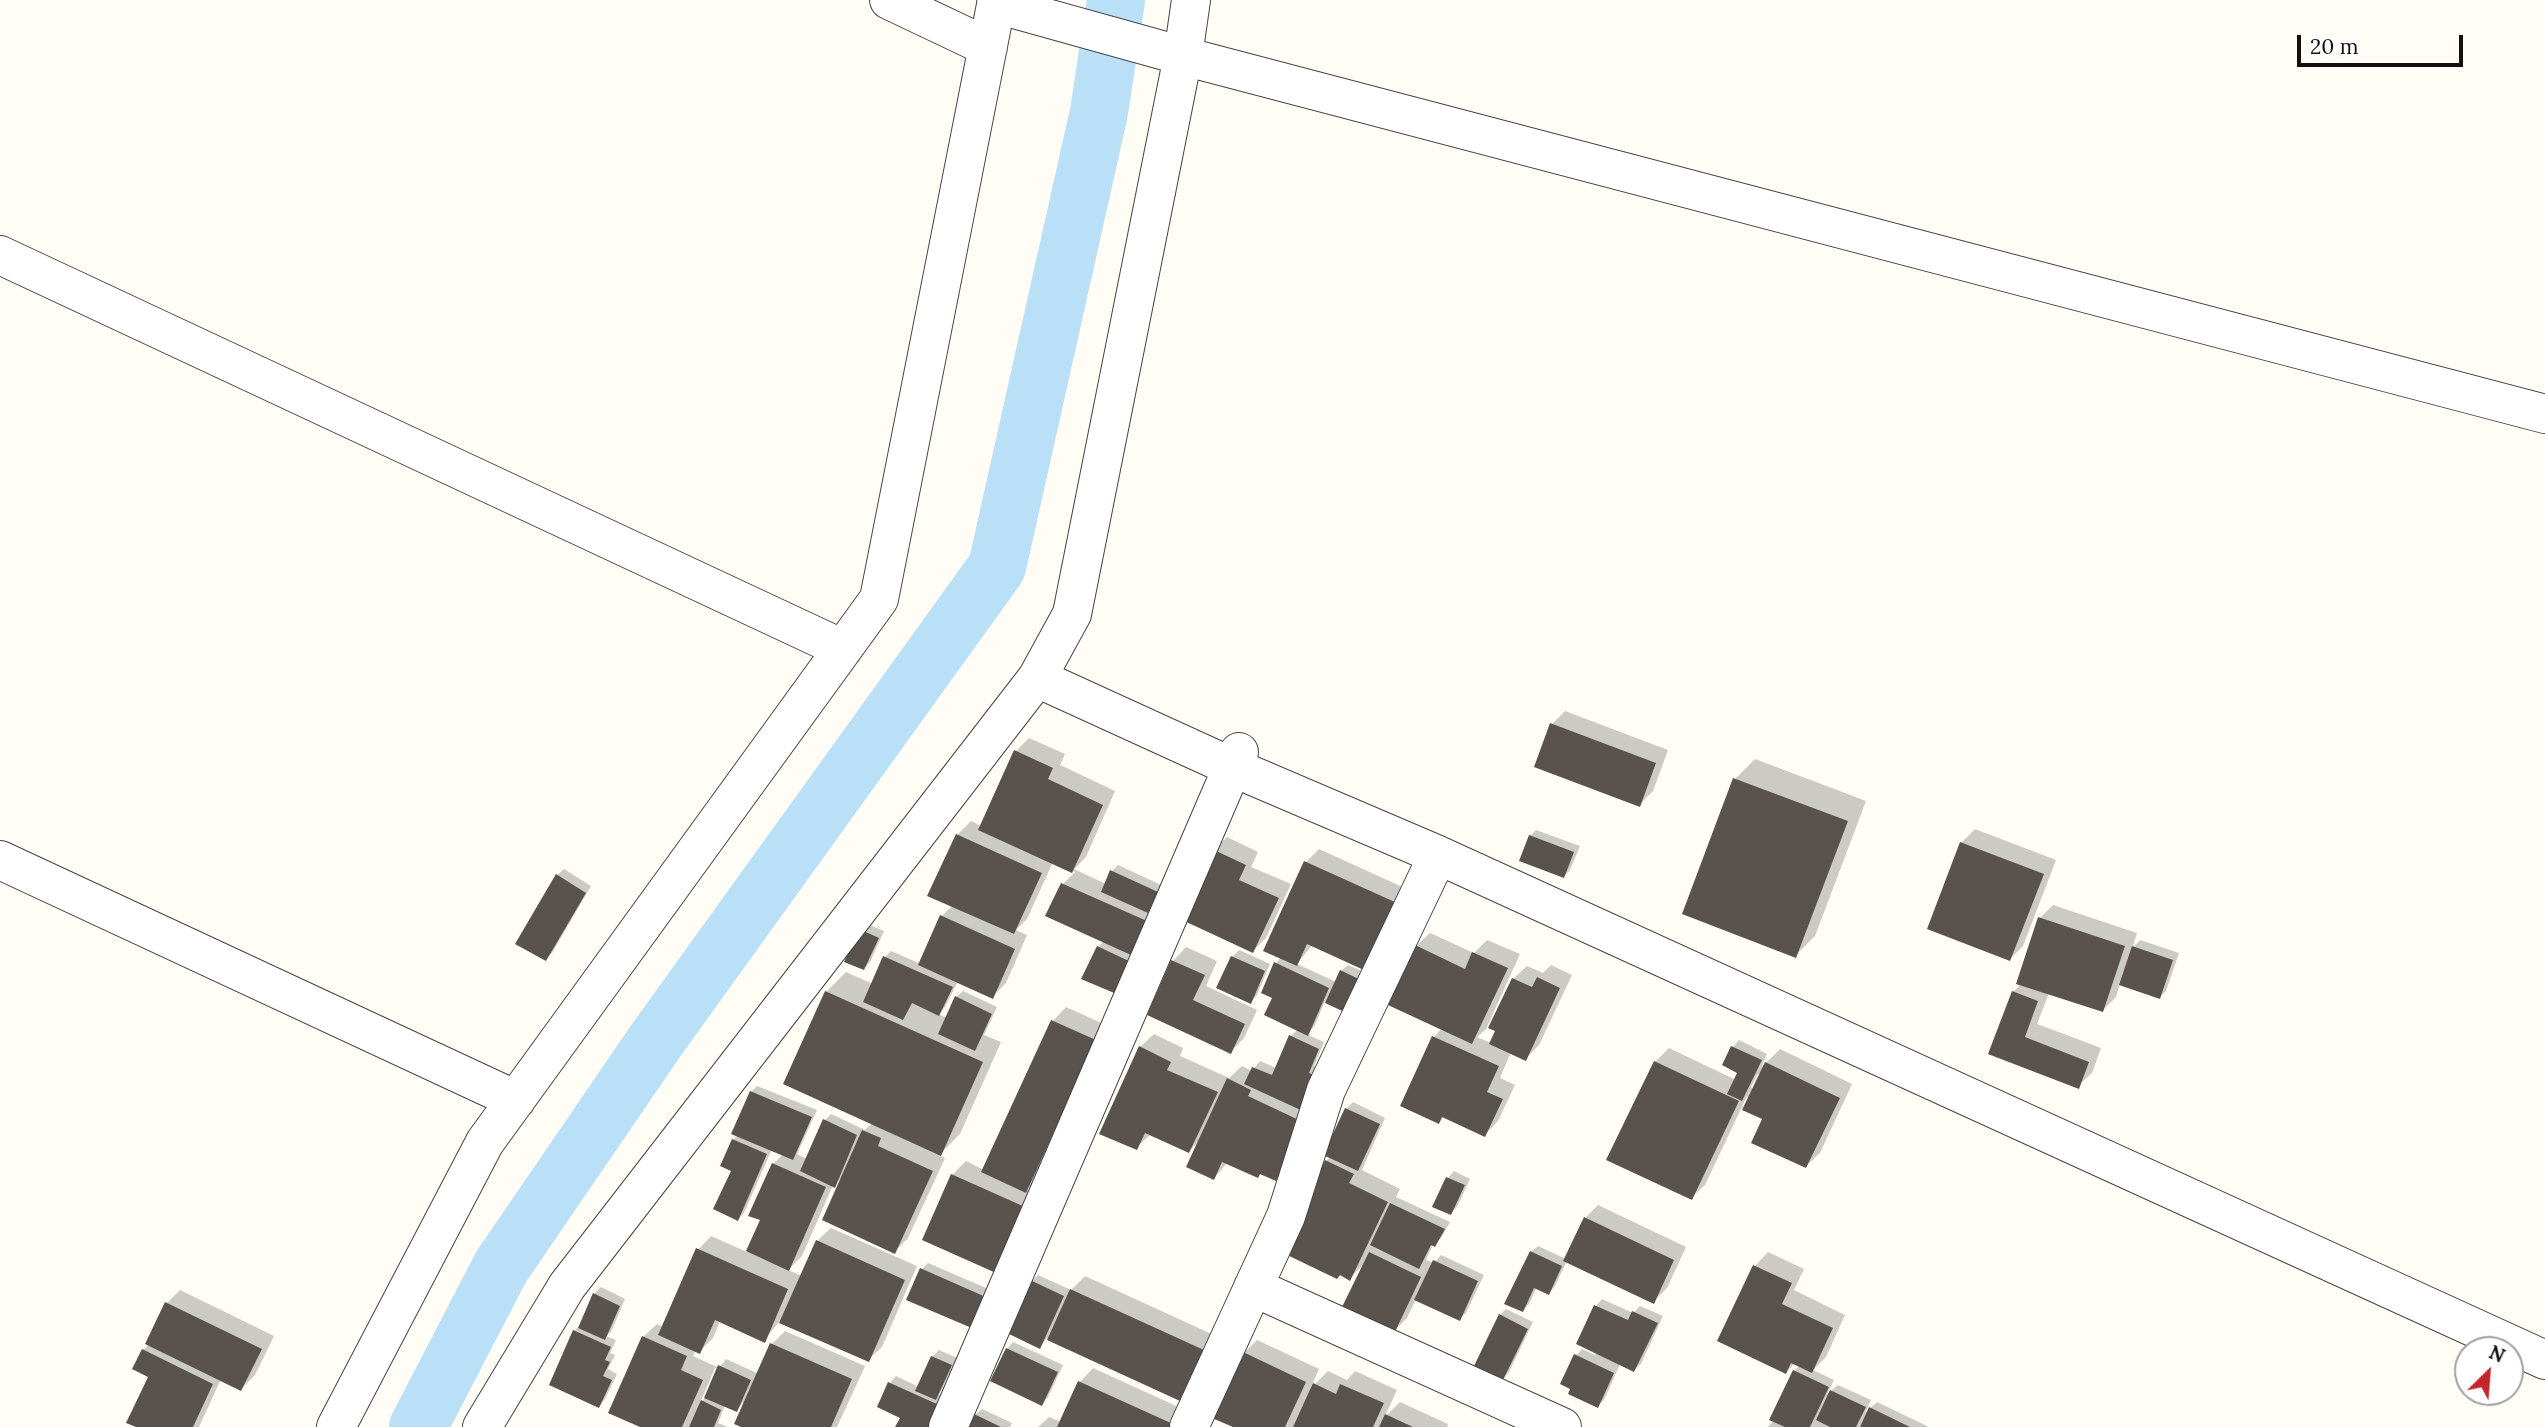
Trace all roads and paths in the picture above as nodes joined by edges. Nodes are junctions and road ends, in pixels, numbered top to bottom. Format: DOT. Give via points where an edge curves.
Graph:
graph roads {
  1 [pos="888,0"];
  2 [pos="1191,0"];
  3 [pos="997,2"];
  4 [pos="988,47"];
  5 [pos="1183,56"];
  6 [pos="0,255"];
  7 [pos="2545,414"];
  8 [pos="843,649"];
  9 [pos="1037,678"];
  10 [pos="1236,760"];
  11 [pos="1438,855"];
  12 [pos="0,860"];
  13 [pos="516,1100"];
  14 [pos="1253,1287"];
  15 [pos="2545,1360"];
  16 [pos="336,1427"];
  17 [pos="482,1427"];
  18 [pos="948,1427"];
  19 [pos="1189,1427"];
  20 [pos="1562,1427"];
  1 -- 4 [label="street"];
  2 -- 5 [label="street"];
  3 -- 4 [label="street"];
  3 -- 5 [label="street"];
  4 -- 8 [label="street" via="879,599"];
  5 -- 7 [label="street"];
  5 -- 9 [label="street" via="1072,614"];
  6 -- 8 [label="street"];
  8 -- 13 [label="street"];
  9 -- 10 [label="street"];
  9 -- 17 [label="street" via="567,1286"];
  10 -- 11 [label="street"];
  10 -- 18 [label="street"];
  11 -- 14 [label="street" via="1326,1090 1286,1216"];
  11 -- 15 [label="street"];
  12 -- 13 [label="street"];
  13 -- 16 [label="street" via="485,1142"];
  14 -- 19 [label="street"];
  14 -- 20 [label="street"];
}
